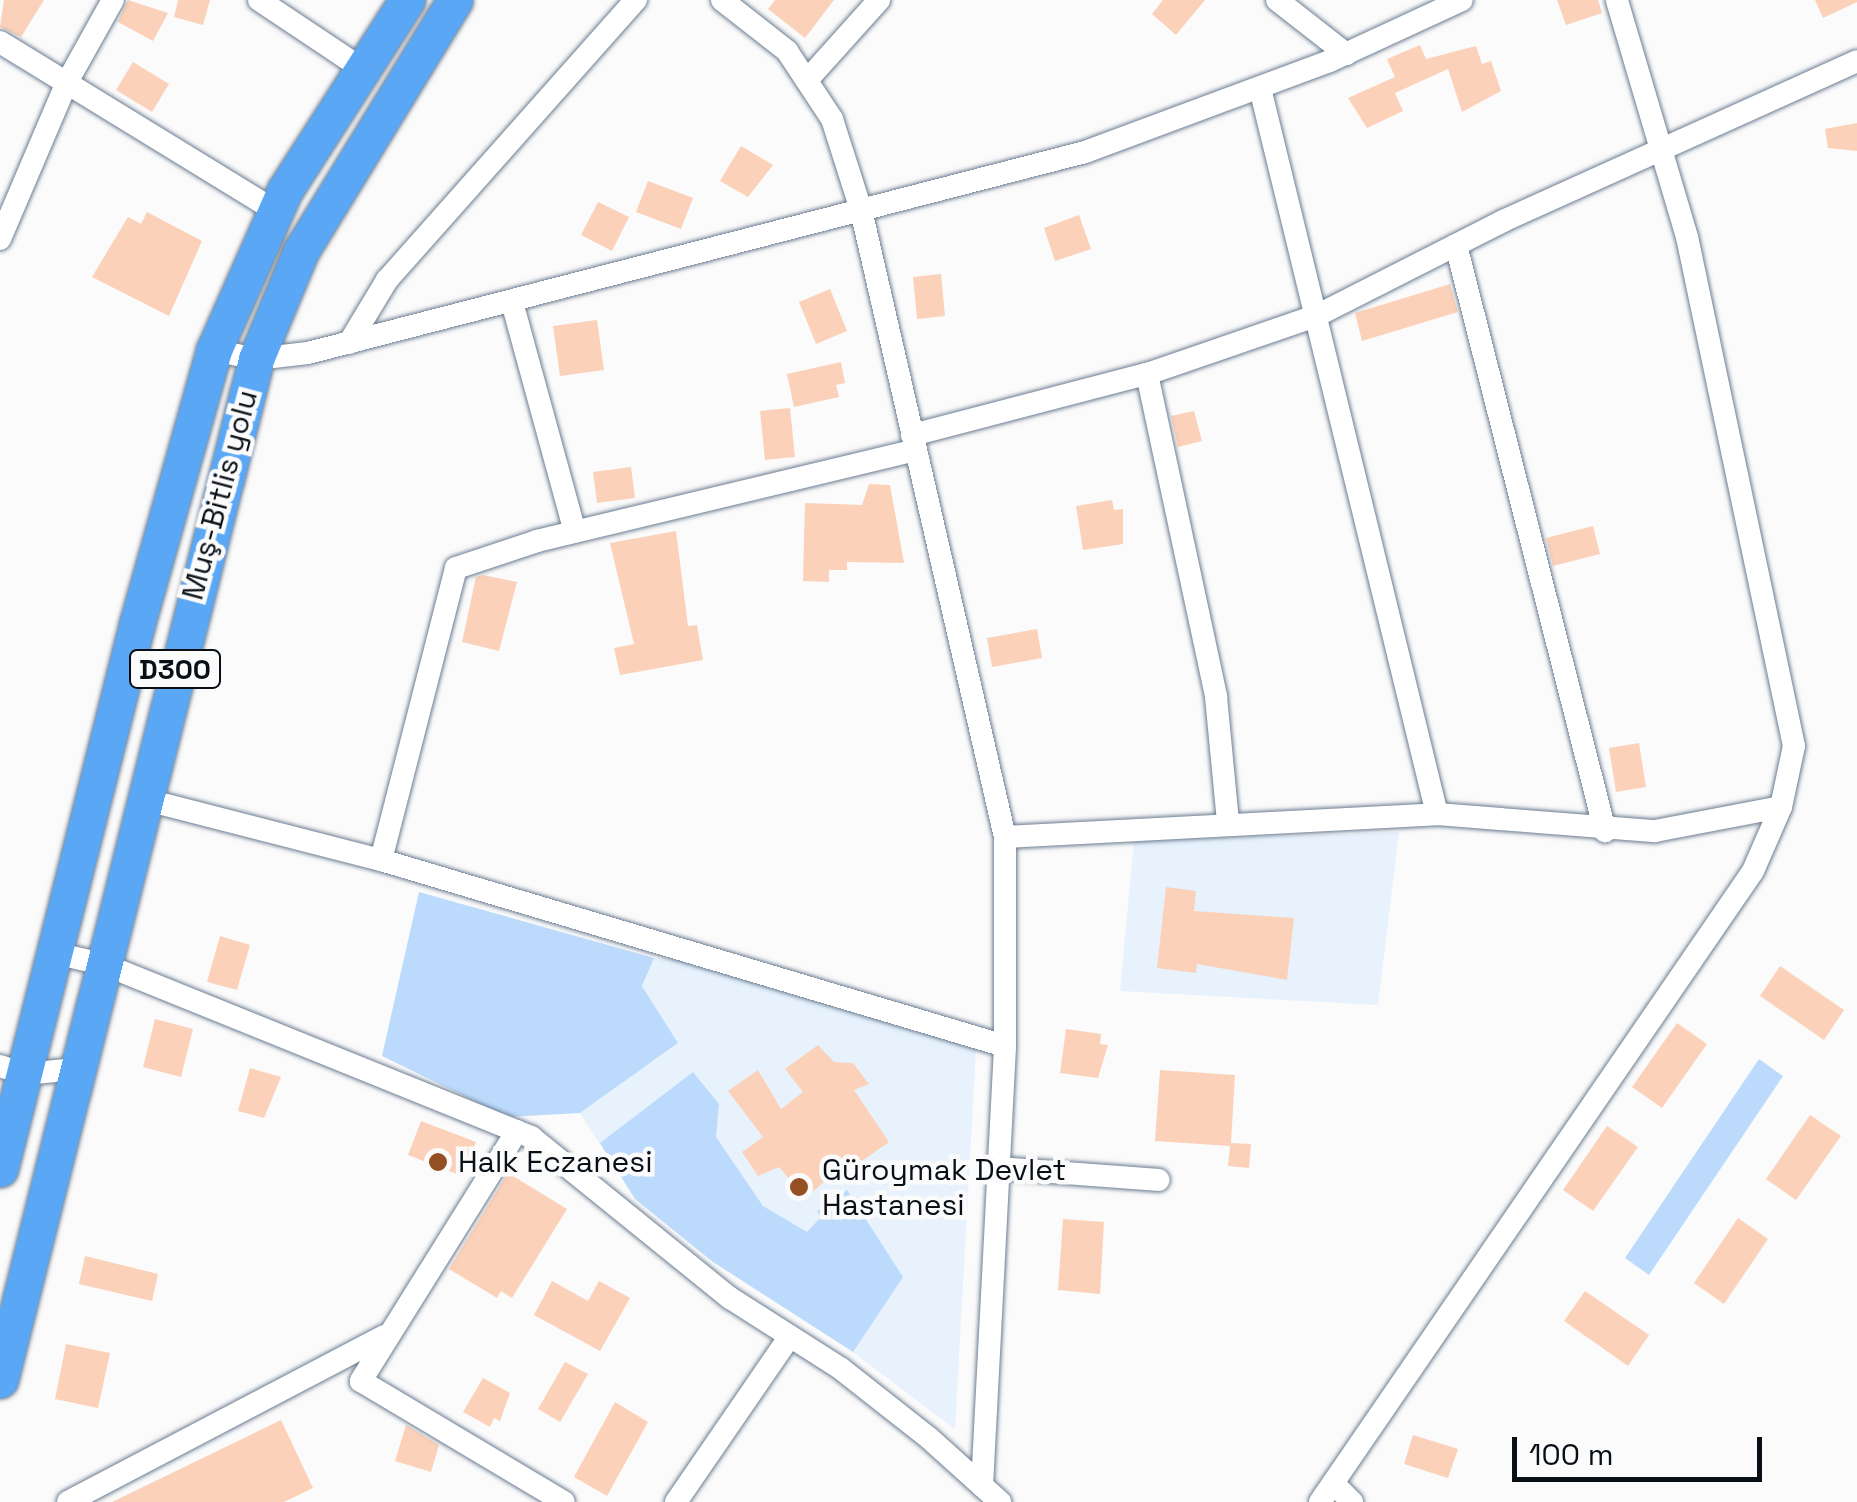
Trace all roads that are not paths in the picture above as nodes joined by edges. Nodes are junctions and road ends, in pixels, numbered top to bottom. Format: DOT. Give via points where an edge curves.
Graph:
graph roads {
  1 [pos="113,0"];
  2 [pos="259,0"];
  3 [pos="407,0"];
  4 [pos="455,0"];
  5 [pos="636,0"];
  6 [pos="722,0"];
  7 [pos="879,0"];
  8 [pos="1278,0"];
  9 [pos="1462,0"];
  10 [pos="1616,0"];
  11 [pos="0,42"];
  12 [pos="1346,54"];
  13 [pos="1857,60"];
  14 [pos="362,68"];
  15 [pos="809,78"];
  16 [pos="66,84"];
  17 [pos="1260,88"];
  18 [pos="1662,152"];
  19 [pos="861,210"];
  20 [pos="276,212"];
  21 [pos="0,239"];
  22 [pos="1456,245"];
  23 [pos="512,302"];
  24 [pos="1318,315"];
  25 [pos="349,343"];
  26 [pos="214,350"];
  27 [pos="256,359"];
  28 [pos="1148,374"];
  29 [pos="914,442"];
  30 [pos="576,532"];
  31 [pos="143,799"];
  32 [pos="1781,806"];
  33 [pos="1437,814"];
  34 [pos="1228,821"];
  35 [pos="1605,831"];
  36 [pos="1005,837"];
  37 [pos="381,860"];
  38 [pos="54,953"];
  39 [pos="102,964"];
  40 [pos="1006,1046"];
  41 [pos="78,1069"];
  42 [pos="12,1070"];
  43 [pos="517,1131"];
  44 [pos="999,1168"];
  45 [pos="0,1169"];
  46 [pos="1159,1180"];
  47 [pos="384,1336"];
  48 [pos="790,1336"];
  49 [pos="0,1380"];
  50 [pos="982,1486"];
  51 [pos="1327,1492"];
  52 [pos="68,1502"];
  53 [pos="564,1502"];
  54 [pos="676,1502"];
  55 [pos="1000,1502"];
  56 [pos="1352,1502"];
  1 -- 16 [label="street"];
  2 -- 14 [label="street"];
  3 -- 14 [label="highway, Muş-Bitlis yolu / D300"];
  4 -- 27 [label="highway, Muş-Bitlis yolu / D300" via="301,251"];
  5 -- 25 [label="street" via="387,280"];
  6 -- 15 [label="street" via="788,51"];
  7 -- 15 [label="street"];
  8 -- 12 [label="street"];
  9 -- 12 [label="street"];
  10 -- 18 [label="street"];
  11 -- 16 [label="street"];
  12 -- 17 [label="street"];
  13 -- 18 [label="street"];
  14 -- 20 [label="highway, Muş-Bitlis yolu / D300"];
  15 -- 19 [label="street" via="832,120"];
  16 -- 20 [label="street"];
  16 -- 21 [label="street"];
  17 -- 19 [label="street" via="1084,152"];
  17 -- 24 [label="street"];
  18 -- 22 [label="street"];
  18 -- 32 [label="street" via="1767,597 1794,746"];
  19 -- 23 [label="street"];
  19 -- 29 [label="street"];
  20 -- 26 [label="highway, Muş-Bitlis yolu / D300"];
  22 -- 24 [label="street"];
  22 -- 35 [label="street"];
  23 -- 25 [label="street"];
  23 -- 30 [label="street"];
  24 -- 28 [label="street"];
  24 -- 33 [label="street"];
  25 -- 27 [label="street"];
  26 -- 27 [label="street"];
  26 -- 38 [label="highway, Muş-Bitlis yolu / D300"];
  27 -- 31 [label="highway, Muş-Bitlis yolu / D300"];
  28 -- 29 [label="street"];
  28 -- 34 [label="street" via="1216,697"];
  29 -- 30 [label="street"];
  29 -- 36 [label="street"];
  30 -- 37 [label="street" via="464,562 452,573"];
  31 -- 37 [label="street"];
  31 -- 39 [label="highway, Muş-Bitlis yolu / D300"];
  32 -- 35 [label="street" via="1655,831"];
  32 -- 51 [label="street" via="1753,871"];
  33 -- 34 [label="street"];
  33 -- 35 [label="street"];
  34 -- 36 [label="street"];
  36 -- 40 [label="street"];
  37 -- 40 [label="street"];
  38 -- 39 [label="street"];
  38 -- 42 [label="highway, Muş-Bitlis yolu / D300"];
  39 -- 41 [label="highway, Muş-Bitlis yolu / D300"];
  39 -- 43 [label="street"];
  40 -- 44 [label="street"];
  41 -- 42 [label="street"];
  41 -- 49 [label="highway, Muş-Bitlis yolu / D300"];
  42 -- 45 [label="highway, Muş-Bitlis yolu / D300"];
  43 -- 47 [label="street"];
  43 -- 48 [label="street"];
  44 -- 46 [label="street"];
  44 -- 50 [label="street"];
  47 -- 52 [label="street"];
  47 -- 53 [label="street" via="361,1381"];
  48 -- 50 [label="street" via="929,1438"];
  48 -- 54 [label="street"];
  50 -- 55 [label="street"];
  51 -- 56 [label="street"];
}
